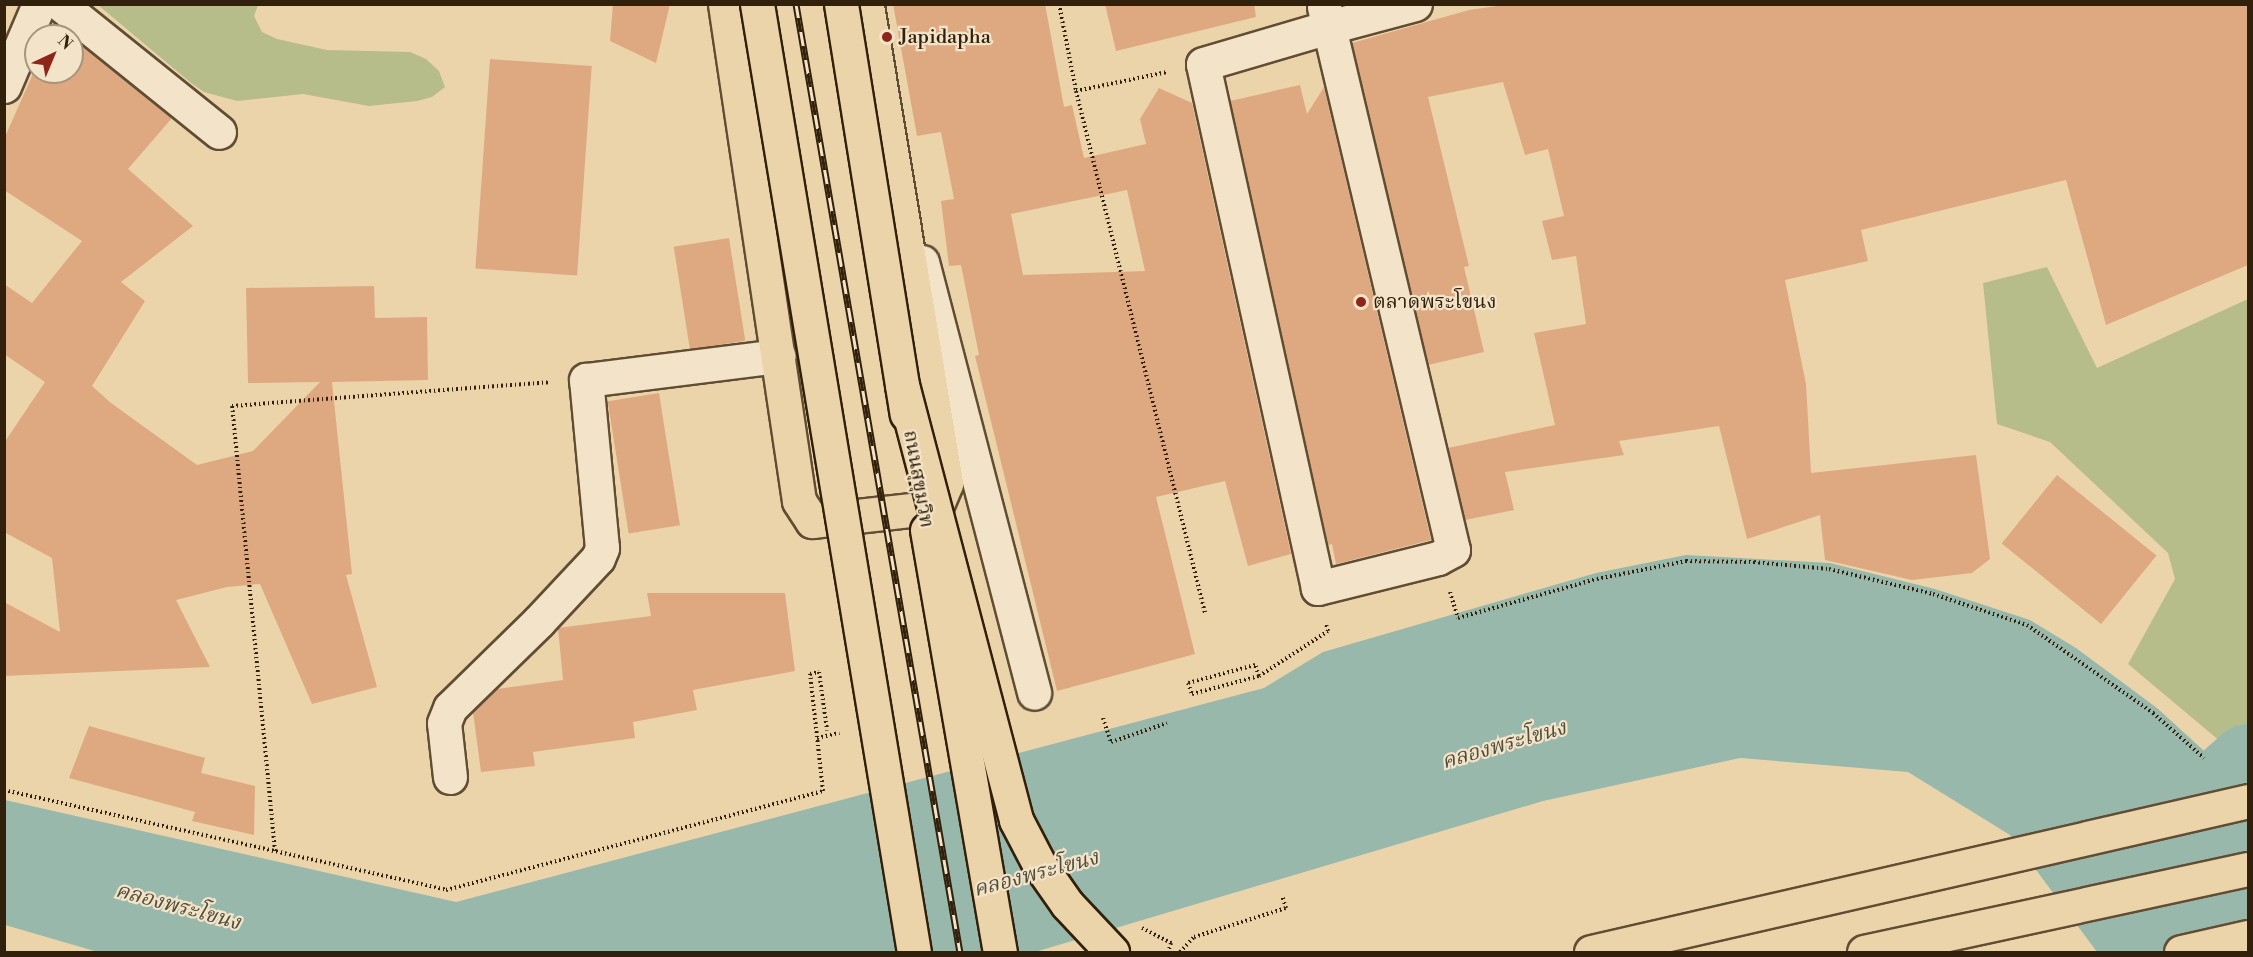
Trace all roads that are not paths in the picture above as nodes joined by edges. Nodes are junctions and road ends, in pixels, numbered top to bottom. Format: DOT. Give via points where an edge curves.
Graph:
graph roads {
  1 [pos="39,4"];
  2 [pos="60,4"];
  3 [pos="725,4"];
  4 [pos="757,4"];
  5 [pos="841,4"];
  6 [pos="867,4"];
  7 [pos="1415,4"];
  8 [pos="1326,16"];
  9 [pos="4,86"];
  10 [pos="886,131"];
  11 [pos="219,132"];
  12 [pos="779,356"];
  13 [pos="902,385"];
  14 [pos="1034,693"];
  15 [pos="450,777"];
  16 [pos="2248,801"];
  17 [pos="2248,869"];
  18 [pos="2248,937"];
  19 [pos="914,952"];
  20 [pos="1000,952"];
  21 [pos="1112,952"];
  22 [pos="1591,952"];
  23 [pos="1864,952"];
  24 [pos="2181,952"];
  1 -- 9 [label="street"];
  2 -- 11 [label="street"];
  3 -- 12 [label="main road"];
  4 -- 19 [label="main road, bridge"];
  5 -- 13 [label="main road, ถนนสุขุมวิท, bridge"];
  6 -- 10 [label="main road"];
  7 -- 8 [label="street"];
  8 -- 8 [label="street" via="1203,64 1318,588 1449,555 1453,550"];
  10 -- 12 [label="main road" via="946,483 936,507 812,521 799,501"];
  10 -- 14 [label="street"];
  12 -- 15 [label="street" via="586,380 602,549 539,621 450,708 444,723"];
  13 -- 20 [label="main road, ถนนสุขุมวิท, bridge"];
  13 -- 21 [label="main road, bridge" via="1016,820 1039,864 1067,904"];
  16 -- 22 [label="main road"];
  17 -- 23 [label="main road"];
  18 -- 24 [label="main road"];
}
